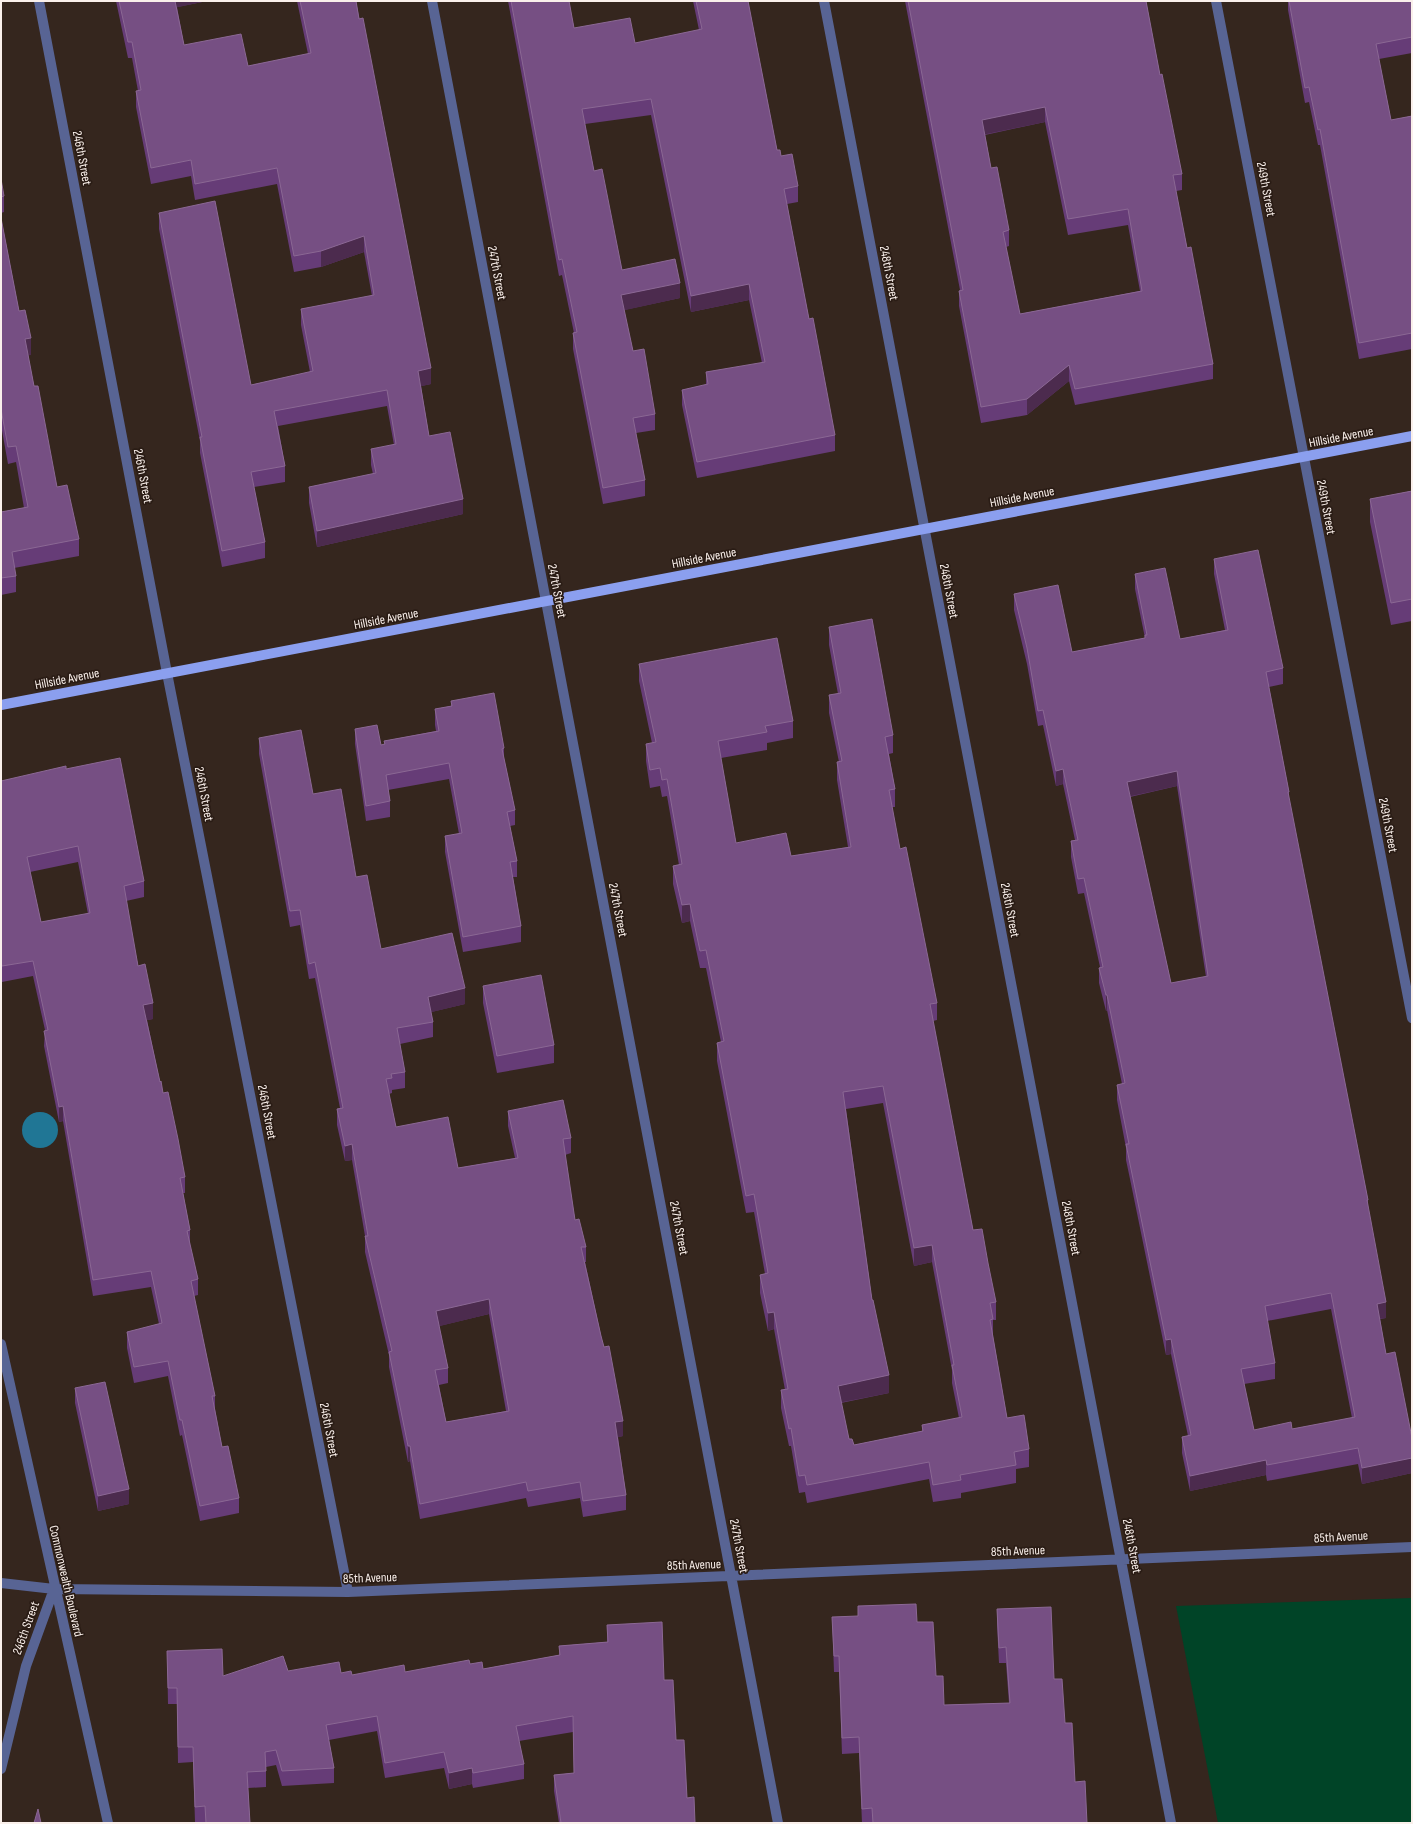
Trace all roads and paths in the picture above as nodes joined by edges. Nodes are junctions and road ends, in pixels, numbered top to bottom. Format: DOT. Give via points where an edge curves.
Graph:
graph roads {
  1 [pos="39,1"];
  2 [pos="432,1"];
  3 [pos="824,1"];
  4 [pos="1216,1"];
  5 [pos="1412,436"];
  6 [pos="1303,457"];
  7 [pos="924,529"];
  8 [pos="546,601"];
  9 [pos="167,674"];
  10 [pos="1,706"];
  11 [pos="1412,1018"];
  12 [pos="1,1344"];
  13 [pos="1412,1547"];
  14 [pos="1121,1560"];
  15 [pos="731,1576"];
  16 [pos="1,1583"];
  17 [pos="54,1589"];
  18 [pos="348,1592"];
  19 [pos="1,1769"];
  20 [pos="108,1823"];
  21 [pos="778,1823"];
  22 [pos="1171,1823"];
  1 -- 9 [label="street, 246th Street"];
  2 -- 8 [label="street, 247th Street"];
  3 -- 7 [label="street, 248th Street"];
  4 -- 6 [label="street, 249th Street"];
  5 -- 6 [label="main road, Hillside Avenue"];
  6 -- 7 [label="main road, Hillside Avenue"];
  6 -- 11 [label="street, 249th Street"];
  7 -- 8 [label="main road, Hillside Avenue"];
  7 -- 14 [label="street, 248th Street"];
  8 -- 9 [label="main road, Hillside Avenue"];
  8 -- 15 [label="street, 247th Street"];
  9 -- 10 [label="main road, Hillside Avenue"];
  9 -- 18 [label="street, 246th Street"];
  12 -- 17 [label="street, Commonwealth Boulevard"];
  13 -- 14 [label="street, 85th Avenue"];
  14 -- 15 [label="street, 85th Avenue"];
  14 -- 22 [label="street, 248th Street"];
  15 -- 18 [label="street, 85th Avenue"];
  15 -- 21 [label="street, 247th Street"];
  16 -- 17 [label="street, 85th Avenue"];
  17 -- 18 [label="street, 85th Avenue"];
  17 -- 19 [label="street, 246th Street" via="26,1666"];
  17 -- 20 [label="street, Commonwealth Boulevard"];
}
